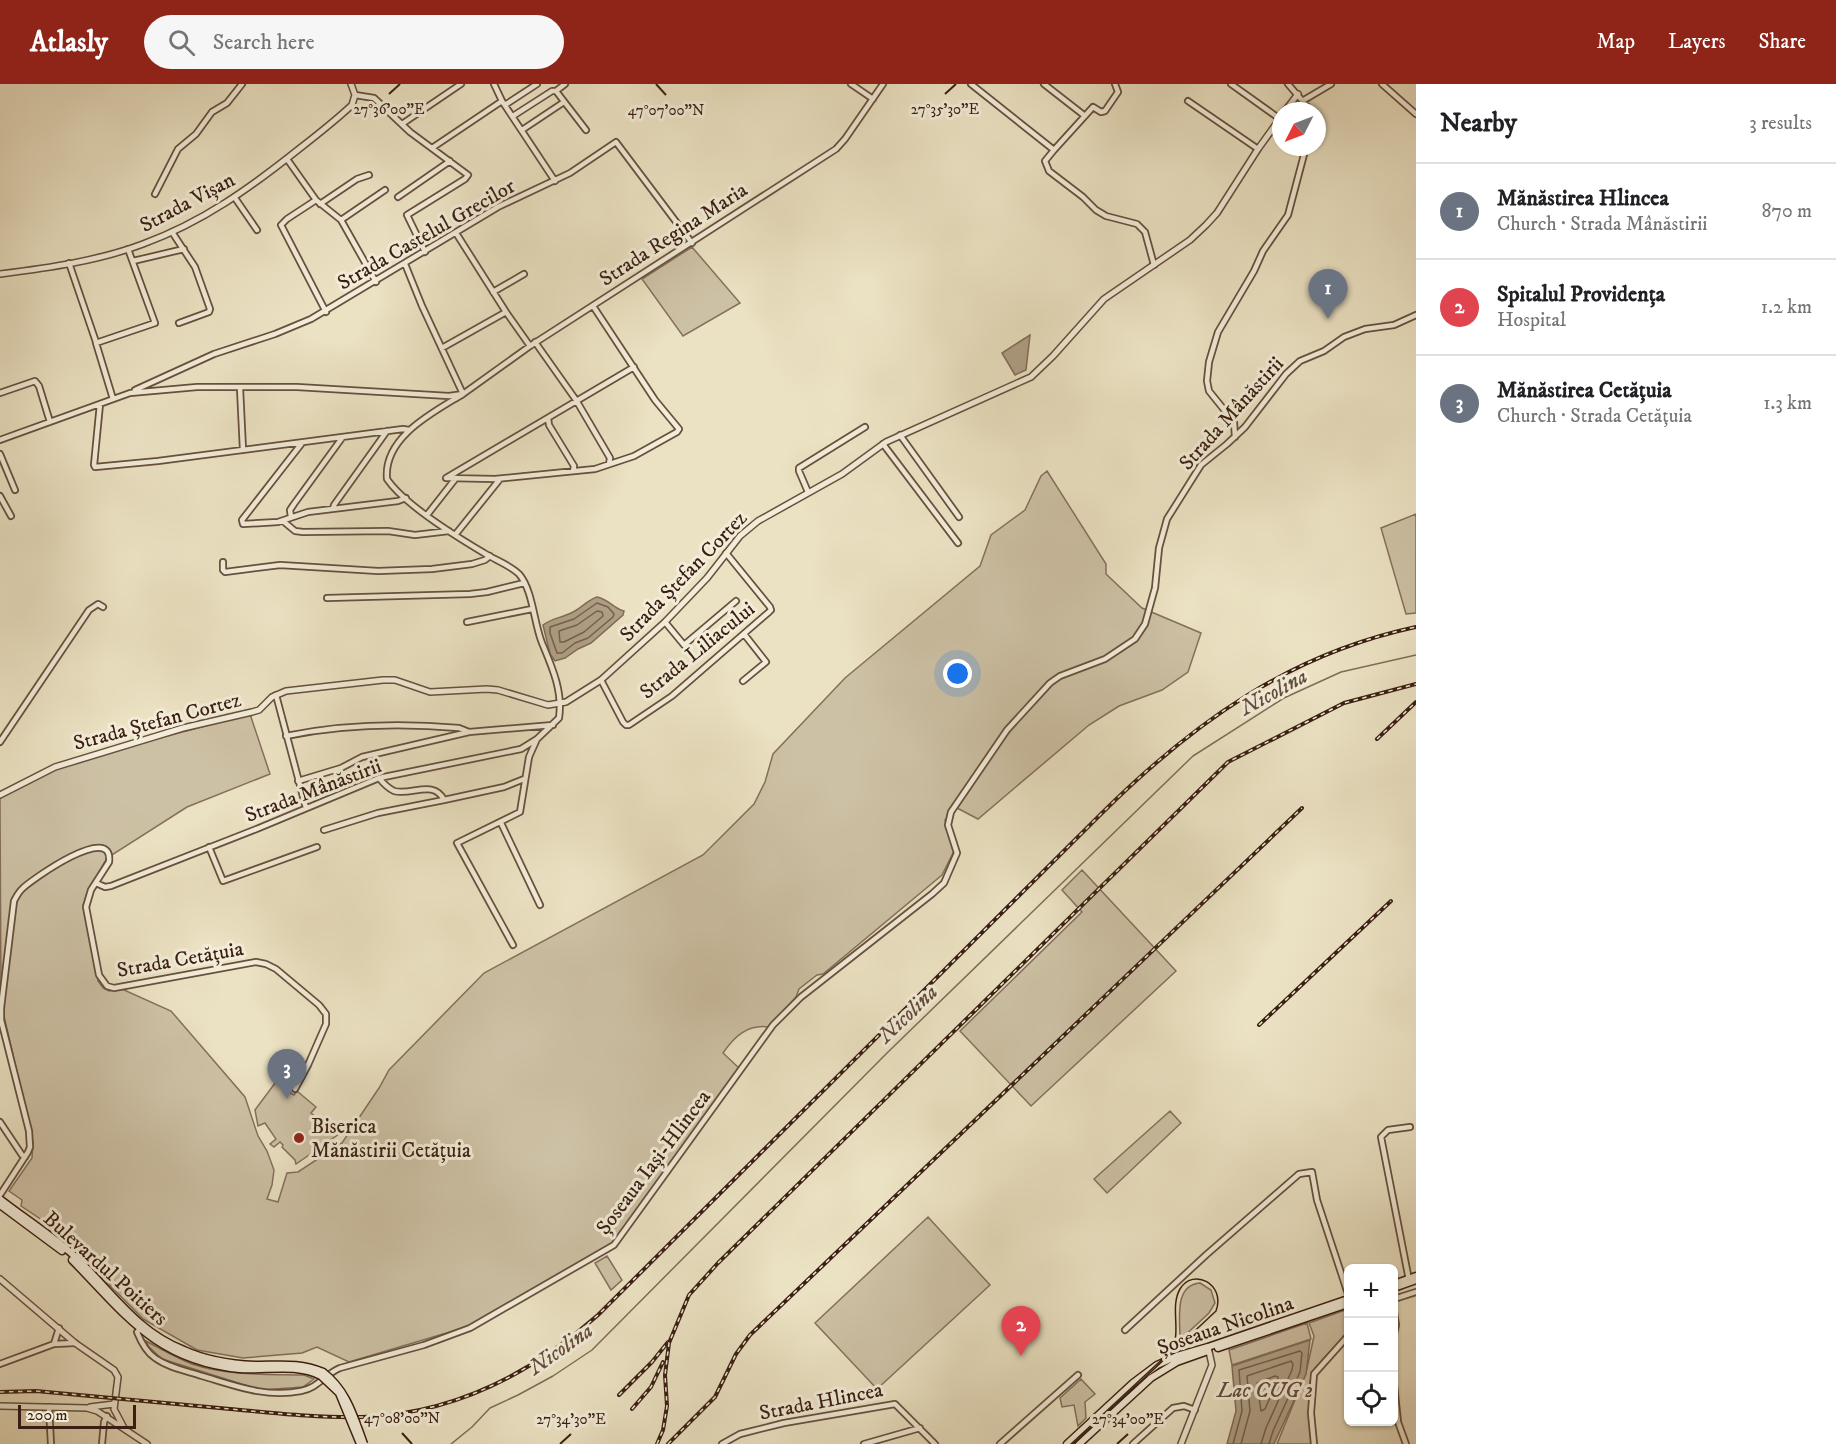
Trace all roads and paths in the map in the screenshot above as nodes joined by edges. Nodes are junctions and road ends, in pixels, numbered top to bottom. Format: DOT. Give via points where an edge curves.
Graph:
graph roads {
  1 [pos="242,84"];
  2 [pos="351,84"];
  3 [pos="461,84"];
  4 [pos="494,84"];
  5 [pos="537,84"];
  6 [pos="566,84"];
  7 [pos="852,84"];
  8 [pos="883,84"];
  9 [pos="971,84"];
  10 [pos="1044,84"];
  11 [pos="1115,84"];
  12 [pos="1231,84"];
  13 [pos="1288,84"];
  14 [pos="1331,84"];
  15 [pos="1382,84"];
  16 [pos="556,91"];
  17 [pos="1298,94"];
  18 [pos="356,95"];
  19 [pos="873,99"];
  20 [pos="1188,100"];
  21 [pos="1304,100"];
  22 [pos="564,102"];
  23 [pos="1292,102"];
  24 [pos="504,103"];
  25 [pos="1272,112"];
  26 [pos="1416,114"];
  27 [pos="513,116"];
  28 [pos="1085,116"];
  29 [pos="402,124"];
  30 [pos="1272,129"];
  31 [pos="522,130"];
  32 [pos="586,130"];
  33 [pos="432,148"];
  34 [pos="1258,149"];
  35 [pos="1054,150"];
  36 [pos="1304,156"];
  37 [pos="287,159"];
  38 [pos="450,160"];
  39 [pos="369,175"];
  40 [pos="555,181"];
  41 [pos="386,190"];
  42 [pos="155,194"];
  43 [pos="398,197"];
  44 [pos="235,198"];
  45 [pos="318,202"];
  46 [pos="341,220"];
  47 [pos="257,230"];
  48 [pos="172,232"];
  49 [pos="456,233"];
  50 [pos="692,243"];
  51 [pos="128,249"];
  52 [pos="184,249"];
  53 [pos="425,252"];
  54 [pos="133,261"];
  55 [pos="69,263"];
  56 [pos="405,264"];
  57 [pos="1154,264"];
  58 [pos="0,274"];
  59 [pos="524,274"];
  60 [pos="376,282"];
  61 [pos="493,292"];
  62 [pos="593,306"];
  63 [pos="326,312"];
  64 [pos="506,312"];
  65 [pos="1416,315"];
  66 [pos="179,323"];
  67 [pos="536,342"];
  68 [pos="96,343"];
  69 [pos="530,346"];
  70 [pos="442,348"];
  71 [pos="634,367"];
  72 [pos="240,388"];
  73 [pos="0,393"];
  74 [pos="130,393"];
  75 [pos="463,394"];
  76 [pos="113,399"];
  77 [pos="576,400"];
  78 [pos="100,404"];
  79 [pos="548,418"];
  80 [pos="50,422"];
  81 [pos="1234,422"];
  82 [pos="865,427"];
  83 [pos="1245,427"];
  84 [pos="409,430"];
  85 [pos="387,431"];
  86 [pos="900,435"];
  87 [pos="1234,437"];
  88 [pos="342,438"];
  89 [pos="0,441"];
  90 [pos="302,443"];
  91 [pos="883,444"];
  92 [pos="243,450"];
  93 [pos="0,454"];
  94 [pos="609,464"];
  95 [pos="573,471"];
  96 [pos="456,478"];
  97 [pos="500,479"];
  98 [pos="15,490"];
  99 [pos="808,492"];
  100 [pos="0,496"];
  101 [pos="406,498"];
  102 [pos="333,509"];
  103 [pos="426,514"];
  104 [pos="11,516"];
  105 [pos="291,517"];
  106 [pos="959,517"];
  107 [pos="283,521"];
  108 [pos="449,531"];
  109 [pos="455,535"];
  110 [pos="958,543"];
  111 [pos="726,553"];
  112 [pos="490,556"];
  113 [pos="223,562"];
  114 [pos="524,583"];
  115 [pos="327,598"];
  116 [pos="736,601"];
  117 [pos="103,607"];
  118 [pos="532,609"];
  119 [pos="467,622"];
  120 [pos="665,622"];
  121 [pos="744,634"];
  122 [pos="600,680"];
  123 [pos="743,681"];
  124 [pos="276,695"];
  125 [pos="560,704"];
  126 [pos="1017,718"];
  127 [pos="553,725"];
  128 [pos="469,732"];
  129 [pos="286,736"];
  130 [pos="537,739"];
  131 [pos="0,742"];
  132 [pos="521,749"];
  133 [pos="529,758"];
  134 [pos="378,778"];
  135 [pos="524,779"];
  136 [pos="298,781"];
  137 [pos="0,795"];
  138 [pos="444,800"];
  139 [pos="306,808"];
  140 [pos="501,823"];
  141 [pos="324,830"];
  142 [pos="209,847"];
  143 [pos="316,847"];
  144 [pos="96,883"];
  145 [pos="540,905"];
  146 [pos="513,945"];
  147 [pos="295,1089"];
  148 [pos="0,1122"];
  149 [pos="1410,1126"];
  150 [pos="25,1157"];
  151 [pos="0,1197"];
  152 [pos="0,1204"];
  153 [pos="0,1279"];
  154 [pos="1413,1279"];
  155 [pos="1344,1282"];
  156 [pos="1398,1285"];
  157 [pos="1416,1292"];
  158 [pos="1398,1298"];
  159 [pos="1344,1300"];
  160 [pos="1344,1305"];
  161 [pos="59,1328"];
  162 [pos="141,1328"];
  163 [pos="1125,1330"];
  164 [pos="1344,1340"];
  165 [pos="75,1343"];
  166 [pos="54,1344"];
  167 [pos="1209,1349"];
  168 [pos="0,1364"];
  169 [pos="1078,1375"];
  170 [pos="114,1404"];
  171 [pos="0,1406"];
  172 [pos="49,1407"];
  173 [pos="87,1408"];
  174 [pos="1195,1410"];
  175 [pos="107,1416"];
  176 [pos="1398,1422"];
  177 [pos="124,1428"];
  178 [pos="920,1428"];
  179 [pos="51,1444"];
  180 [pos="102,1444"];
  181 [pos="147,1444"];
  182 [pos="362,1444"];
  183 [pos="722,1444"];
  184 [pos="864,1444"];
  185 [pos="935,1444"];
  186 [pos="1000,1444"];
  187 [pos="1067,1444"];
  188 [pos="1079,1444"];
  189 [pos="1133,1444"];
  190 [pos="1181,1444"];
  191 [pos="1314,1444"];
  192 [pos="1406,1444"];
  1 -- 42 [label="street" via="178,149"];
  2 -- 18 [label="street"];
  3 -- 29 [label="street"];
  4 -- 24 [label="street"];
  5 -- 24 [label="street"];
  6 -- 16 [label="street"];
  7 -- 19 [label="street"];
  8 -- 19 [label="street, Strada Regina Maria"];
  9 -- 35 [label="street"];
  10 -- 28 [label="street"];
  11 -- 28 [label="street" via="1118,92 1105,111 1094,107"];
  12 -- 25 [label="street"];
  13 -- 17 [label="street"];
  14 -- 21 [label="street"];
  15 -- 26 [label="street"];
  16 -- 22 [label="street"];
  16 -- 27 [label="street"];
  17 -- 21 [label="street"];
  17 -- 23 [label="street"];
  18 -- 29 [label="street" via="374,99"];
  18 -- 37 [label="street, Strada Vișan" via="345,112"];
  19 -- 50 [label="street, Strada Regina Maria" via="836,149"];
  20 -- 34 [label="street"];
  22 -- 31 [label="street"];
  22 -- 32 [label="street"];
  24 -- 27 [label="street"];
  24 -- 33 [label="street"];
  27 -- 31 [label="street"];
  28 -- 35 [label="street"];
  29 -- 33 [label="street"];
  30 -- 34 [label="street, Strada Ștefan Cortez"];
  31 -- 40 [label="street"];
  33 -- 38 [label="street"];
  34 -- 57 [label="street, Strada Ștefan Cortez" via="1217,213 1190,240"];
  35 -- 57 [label="street" via="1045,161 1046,168 1096,210 1137,224 1145,232"];
  36 -- 81 [label="street" via="1288,215 1263,250 1218,332 1209,362 1209,391"];
  37 -- 44 [label="street, Strada Vișan"];
  37 -- 45 [label="street"];
  38 -- 43 [label="street"];
  38 -- 53 [label="street" via="467,177 407,215"];
  39 -- 45 [label="street"];
  40 -- 49 [label="street, Strada Castelul Grecilor" via="498,207"];
  40 -- 50 [label="street, Strada Castelul Grecilor" via="616,142"];
  41 -- 46 [label="street"];
  44 -- 47 [label="street"];
  44 -- 48 [label="street, Strada Vișan"];
  45 -- 46 [label="street"];
  45 -- 63 [label="street" via="281,225"];
  46 -- 60 [label="street"];
  48 -- 51 [label="street, Strada Vișan"];
  48 -- 52 [label="street"];
  49 -- 53 [label="street, Strada Castelul Grecilor"];
  49 -- 61 [label="street"];
  50 -- 62 [label="street, Strada Regina Maria"];
  51 -- 54 [label="street"];
  51 -- 55 [label="street, Strada Vișan"];
  52 -- 54 [label="street"];
  52 -- 66 [label="street" via="210,309"];
  53 -- 56 [label="street, Strada Castelul Grecilor"];
  54 -- 68 [label="street" via="154,323"];
  55 -- 58 [label="street, Strada Vișan"];
  55 -- 68 [label="street"];
  56 -- 60 [label="street, Strada Castelul Grecilor"];
  56 -- 70 [label="street"];
  57 -- 86 [label="street, Strada Ștefan Cortez" via="1104,299 1031,377"];
  59 -- 61 [label="street"];
  60 -- 63 [label="street, Strada Castelul Grecilor"];
  61 -- 64 [label="street"];
  62 -- 67 [label="street, Strada Regina Maria"];
  62 -- 71 [label="street"];
  63 -- 74 [label="street, Strada Castelul Grecilor" via="214,354"];
  64 -- 69 [label="street"];
  64 -- 70 [label="street"];
  65 -- 83 [label="street, Strada Mânăstirii" via="1394,325 1344,337 1300,361"];
  67 -- 69 [label="street, Strada Regina Maria"];
  67 -- 77 [label="street"];
  68 -- 76 [label="street"];
  69 -- 75 [label="street, Strada Regina Maria"];
  70 -- 75 [label="street"];
  71 -- 77 [label="street"];
  71 -- 94 [label="street" via="679,429 650,448"];
  72 -- 74 [label="street"];
  72 -- 75 [label="street"];
  72 -- 92 [label="street"];
  73 -- 80 [label="street" via="35,381"];
  74 -- 76 [label="street"];
  75 -- 84 [label="street, Strada Regina Maria"];
  76 -- 78 [label="street"];
  77 -- 79 [label="street"];
  77 -- 94 [label="street" via="610,458"];
  78 -- 80 [label="street"];
  78 -- 92 [label="street" via="94,467"];
  79 -- 95 [label="street" via="574,466"];
  79 -- 96 [label="street" via="446,478"];
  80 -- 89 [label="street"];
  81 -- 83 [label="street"];
  81 -- 87 [label="street"];
  82 -- 99 [label="street" via="801,466 799,471"];
  83 -- 87 [label="street, Strada Mânăstirii"];
  84 -- 85 [label="street"];
  84 -- 101 [label="street" via="393,452 386,473 388,481"];
  85 -- 88 [label="street"];
  85 -- 102 [label="street"];
  86 -- 91 [label="street, Strada Ștefan Cortez"];
  86 -- 106 [label="street"];
  87 -- 126 [label="street, Strada Mânăstirii" via="1201,465 1167,519 1155,588 1145,624 1135,639 1105,659 1060,676"];
  88 -- 90 [label="street"];
  88 -- 105 [label="street" via="290,510"];
  90 -- 92 [label="street"];
  90 -- 107 [label="street" via="242,522 245,525"];
  91 -- 99 [label="street, Strada Ștefan Cortez" via="842,474"];
  91 -- 110 [label="street"];
  93 -- 98 [label="street"];
  94 -- 95 [label="street"];
  95 -- 97 [label="street"];
  96 -- 97 [label="street"];
  96 -- 103 [label="street"];
  97 -- 109 [label="street"];
  99 -- 111 [label="street, Strada Ștefan Cortez" via="749,527"];
  100 -- 104 [label="street"];
  101 -- 102 [label="street"];
  101 -- 103 [label="street"];
  102 -- 105 [label="street"];
  103 -- 108 [label="street"];
  105 -- 107 [label="street"];
  107 -- 108 [label="street" via="303,532 388,531 416,535"];
  108 -- 109 [label="street"];
  109 -- 112 [label="street"];
  111 -- 120 [label="street, Strada Ștefan Cortez"];
  111 -- 121 [label="street, Strada Liliacului" via="771,610"];
  112 -- 113 [label="street" via="472,564 378,571 280,565 225,572"];
  112 -- 114 [label="street" via="515,570"];
  114 -- 115 [label="street" via="470,594"];
  114 -- 118 [label="street"];
  116 -- 120 [label="street" via="684,645"];
  117 -- 131 [label="street" via="98,604 89,610"];
  118 -- 119 [label="street"];
  118 -- 125 [label="street"];
  120 -- 122 [label="street, Strada Ștefan Cortez"];
  121 -- 122 [label="street, Strada Liliacului" via="672,696 629,725 623,722"];
  121 -- 123 [label="street" via="766,662"];
  122 -- 125 [label="street, Strada Ștefan Cortez"];
  124 -- 125 [label="street, Strada Ștefan Cortez" via="395,680 430,692 498,690 548,705"];
  124 -- 129 [label="street"];
  124 -- 137 [label="street, Strada Ștefan Cortez" via="259,710 183,728 55,767"];
  125 -- 127 [label="street" via="559,718"];
  126 -- 162 [label="street, Șoseaua Iași-Hlincea" via="951,812 948,825 957,853 944,883 801,996 779,1018 619,1240 605,1252 470,1328 416,1348 340,1368 330,1372 321,1383 301,1391 261,1393 165,1364 149,1353 137,1332"];
  127 -- 128 [label="street"];
  127 -- 130 [label="street, Strada Mânăstirii"];
  128 -- 129 [label="street" via="459,728 377,724"];
  128 -- 136 [label="street" via="362,757"];
  129 -- 136 [label="street"];
  130 -- 132 [label="street, Strada Mânăstirii"];
  130 -- 133 [label="street"];
  132 -- 133 [label="street"];
  132 -- 134 [label="street, Strada Mânăstirii"];
  133 -- 135 [label="street"];
  134 -- 138 [label="street" via="392,790 433,790 441,793"];
  134 -- 139 [label="street, Strada Mânăstirii"];
  135 -- 138 [label="street"];
  135 -- 140 [label="street" via="520,812"];
  136 -- 139 [label="street"];
  138 -- 141 [label="street" via="378,813"];
  139 -- 142 [label="street, Strada Mânăstirii"];
  140 -- 145 [label="street"];
  140 -- 146 [label="street" via="457,843"];
  142 -- 143 [label="street" via="223,881"];
  142 -- 144 [label="street, Strada Mânăstirii" via="111,886"];
  144 -- 147 [label="street, Strada Cetățuia" via="86,915 99,975 107,987 256,962 276,969 322,1008 326,1024"];
  144 -- 150 [label="street, Strada Cetățuia" via="110,856 96,848 49,869 23,887 14,902 1,1014 29,1131 30,1147"];
  148 -- 150 [label="street"];
  149 -- 154 [label="street" via="1388,1130 1381,1137"];
  150 -- 151 [label="street, Strada Cetățuia"];
  151 -- 162 [label="main road, Bulevardul Poitiers" via="70,1252"];
  152 -- 162 [label="main road, Bulevardul Poitiers" via="66,1254 122,1314"];
  153 -- 161 [label="street"];
  154 -- 156 [label="main road"];
  155 -- 163 [label="street" via="1317,1200 1312,1172 1299,1174"];
  157 -- 158 [label="street"];
  159 -- 167 [label="main road, Șoseaua Nicolina"];
  160 -- 167 [label="main road, Șoseaua Nicolina"];
  161 -- 165 [label="street"];
  161 -- 166 [label="street"];
  162 -- 182 [label="main road, Bulevardul Poitiers, bridge" via="182,1350 219,1361 312,1367 333,1380 349,1403"];
  164 -- 191 [label="street" via="1314,1374"];
  165 -- 166 [label="street"];
  165 -- 170 [label="street" via="116,1373"];
  166 -- 168 [label="street"];
  167 -- 174 [label="street" via="1212,1365"];
  167 -- 187 [label="main road, Șoseaua Nicolina" via="1177,1356 1150,1370"];
  167 -- 188 [label="main road, Șoseaua Nicolina" via="1151,1378"];
  169 -- 186 [label="street"];
  170 -- 173 [label="street"];
  170 -- 177 [label="street"];
  171 -- 172 [label="street"];
  172 -- 173 [label="street"];
  172 -- 179 [label="street"];
  173 -- 175 [label="street"];
  174 -- 189 [label="street" via="1173,1408"];
  174 -- 190 [label="street"];
  175 -- 177 [label="street"];
  175 -- 180 [label="street"];
  176 -- 192 [label="street"];
  177 -- 181 [label="street"];
  178 -- 183 [label="street, Strada Hlincea" via="895,1404 784,1423 740,1434"];
  178 -- 184 [label="street"];
  178 -- 185 [label="street, Strada Hlincea"];
}
